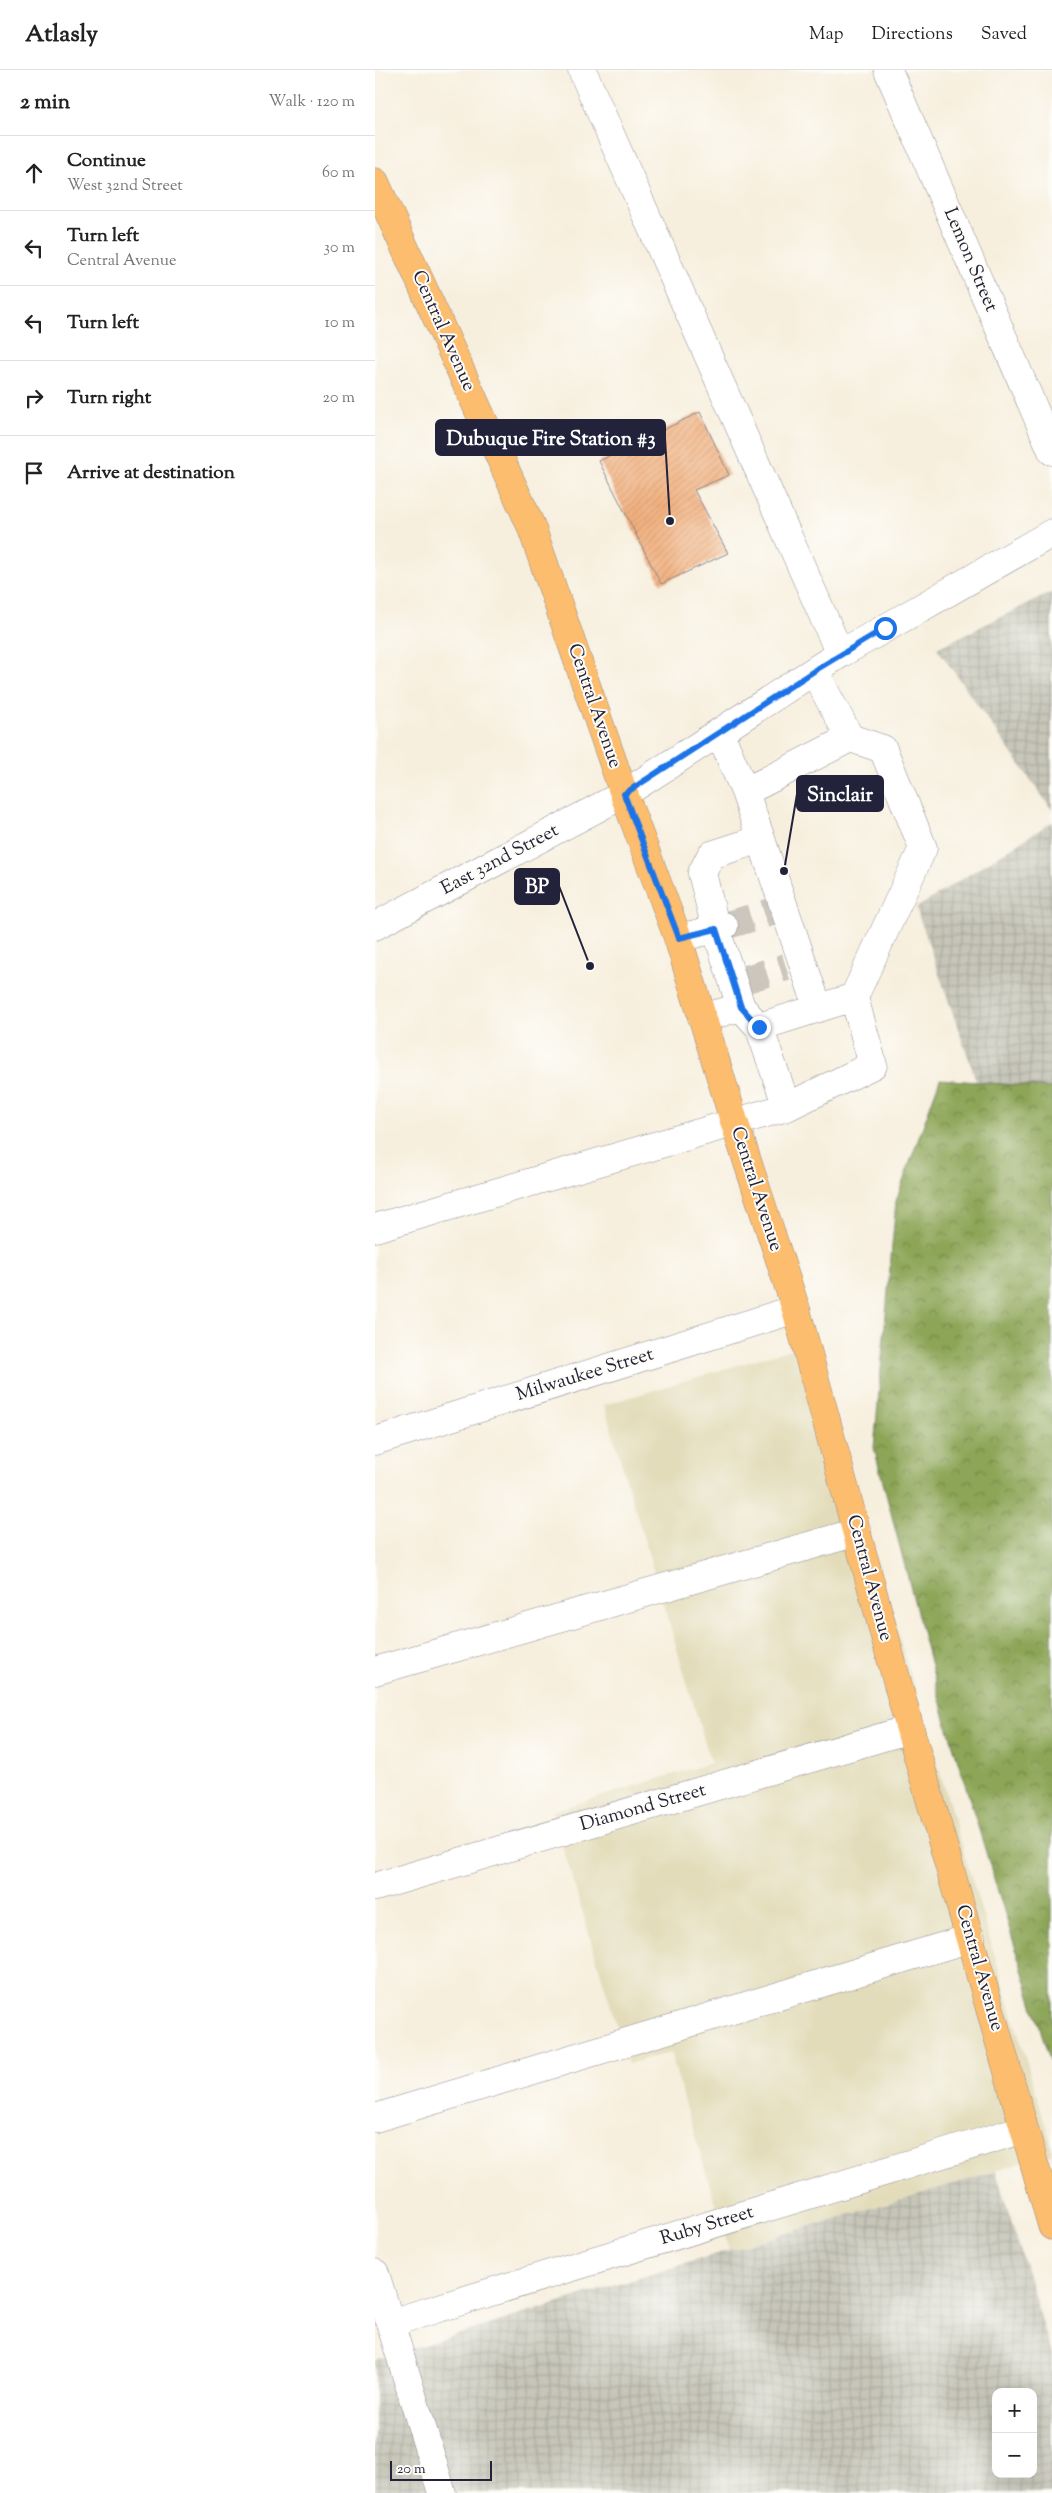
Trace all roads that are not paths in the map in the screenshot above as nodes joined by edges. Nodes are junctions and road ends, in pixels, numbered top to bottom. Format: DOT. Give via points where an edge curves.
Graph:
graph roads {
  1 [pos="582,70"];
  2 [pos="888,70"];
  3 [pos="375,182"];
  4 [pos="1052,451"];
  5 [pos="1052,533"];
  6 [pos="840,654"];
  7 [pos="814,671"];
  8 [pos="720,733"];
  9 [pos="850,738"];
  10 [pos="745,792"];
  11 [pos="624,794"];
  12 [pos="761,839"];
  13 [pos="375,926"];
  14 [pos="720,928"];
  15 [pos="679,938"];
  16 [pos="738,990"];
  17 [pos="855,997"];
  18 [pos="818,1008"];
  19 [pos="702,1018"];
  20 [pos="759,1027"];
  21 [pos="787,1106"];
  22 [pos="734,1120"];
  23 [pos="375,1228"];
  24 [pos="796,1309"];
  25 [pos="375,1441"];
  26 [pos="857,1532"];
  27 [pos="375,1671"];
  28 [pos="910,1729"];
  29 [pos="375,1887"];
  30 [pos="971,1938"];
  31 [pos="375,2118"];
  32 [pos="1024,2129"];
  33 [pos="1052,2226"];
  34 [pos="375,2273"];
  35 [pos="390,2323"];
  36 [pos="442,2493"];
  1 -- 6 [label="street"];
  2 -- 4 [label="street, Lemon Street"];
  3 -- 11 [label="main road, Central Avenue" via="531,526"];
  5 -- 6 [label="street, East 32nd Street"];
  6 -- 7 [label="street, East 32nd Street"];
  7 -- 8 [label="street, East 32nd Street"];
  7 -- 9 [label="street"];
  8 -- 10 [label="street"];
  8 -- 11 [label="street, East 32nd Street"];
  9 -- 10 [label="street"];
  9 -- 17 [label="street" via="883,749 923,848"];
  10 -- 12 [label="street"];
  11 -- 13 [label="street, East 32nd Street"];
  11 -- 15 [label="main road, Central Avenue"];
  12 -- 14 [label="street" via="711,855 702,873"];
  12 -- 18 [label="street" via="794,964"];
  14 -- 15 [label="street"];
  14 -- 16 [label="street"];
  15 -- 19 [label="main road, Central Avenue"];
  16 -- 19 [label="street"];
  16 -- 20 [label="street"];
  17 -- 18 [label="street"];
  17 -- 21 [label="street" via="873,1065"];
  18 -- 20 [label="street"];
  19 -- 22 [label="main road, Central Avenue"];
  20 -- 21 [label="street"];
  21 -- 22 [label="street"];
  22 -- 23 [label="street"];
  22 -- 24 [label="main road, Central Avenue"];
  24 -- 25 [label="street, Milwaukee Street"];
  24 -- 26 [label="main road, Central Avenue"];
  26 -- 27 [label="street"];
  26 -- 28 [label="main road, Central Avenue"];
  28 -- 29 [label="street, Diamond Street"];
  28 -- 30 [label="main road, Central Avenue"];
  30 -- 31 [label="street"];
  30 -- 32 [label="main road, Central Avenue"];
  32 -- 33 [label="main road, Central Avenue"];
  32 -- 35 [label="street, Ruby Street"];
  34 -- 35 [label="street"];
  35 -- 36 [label="street"];
}
